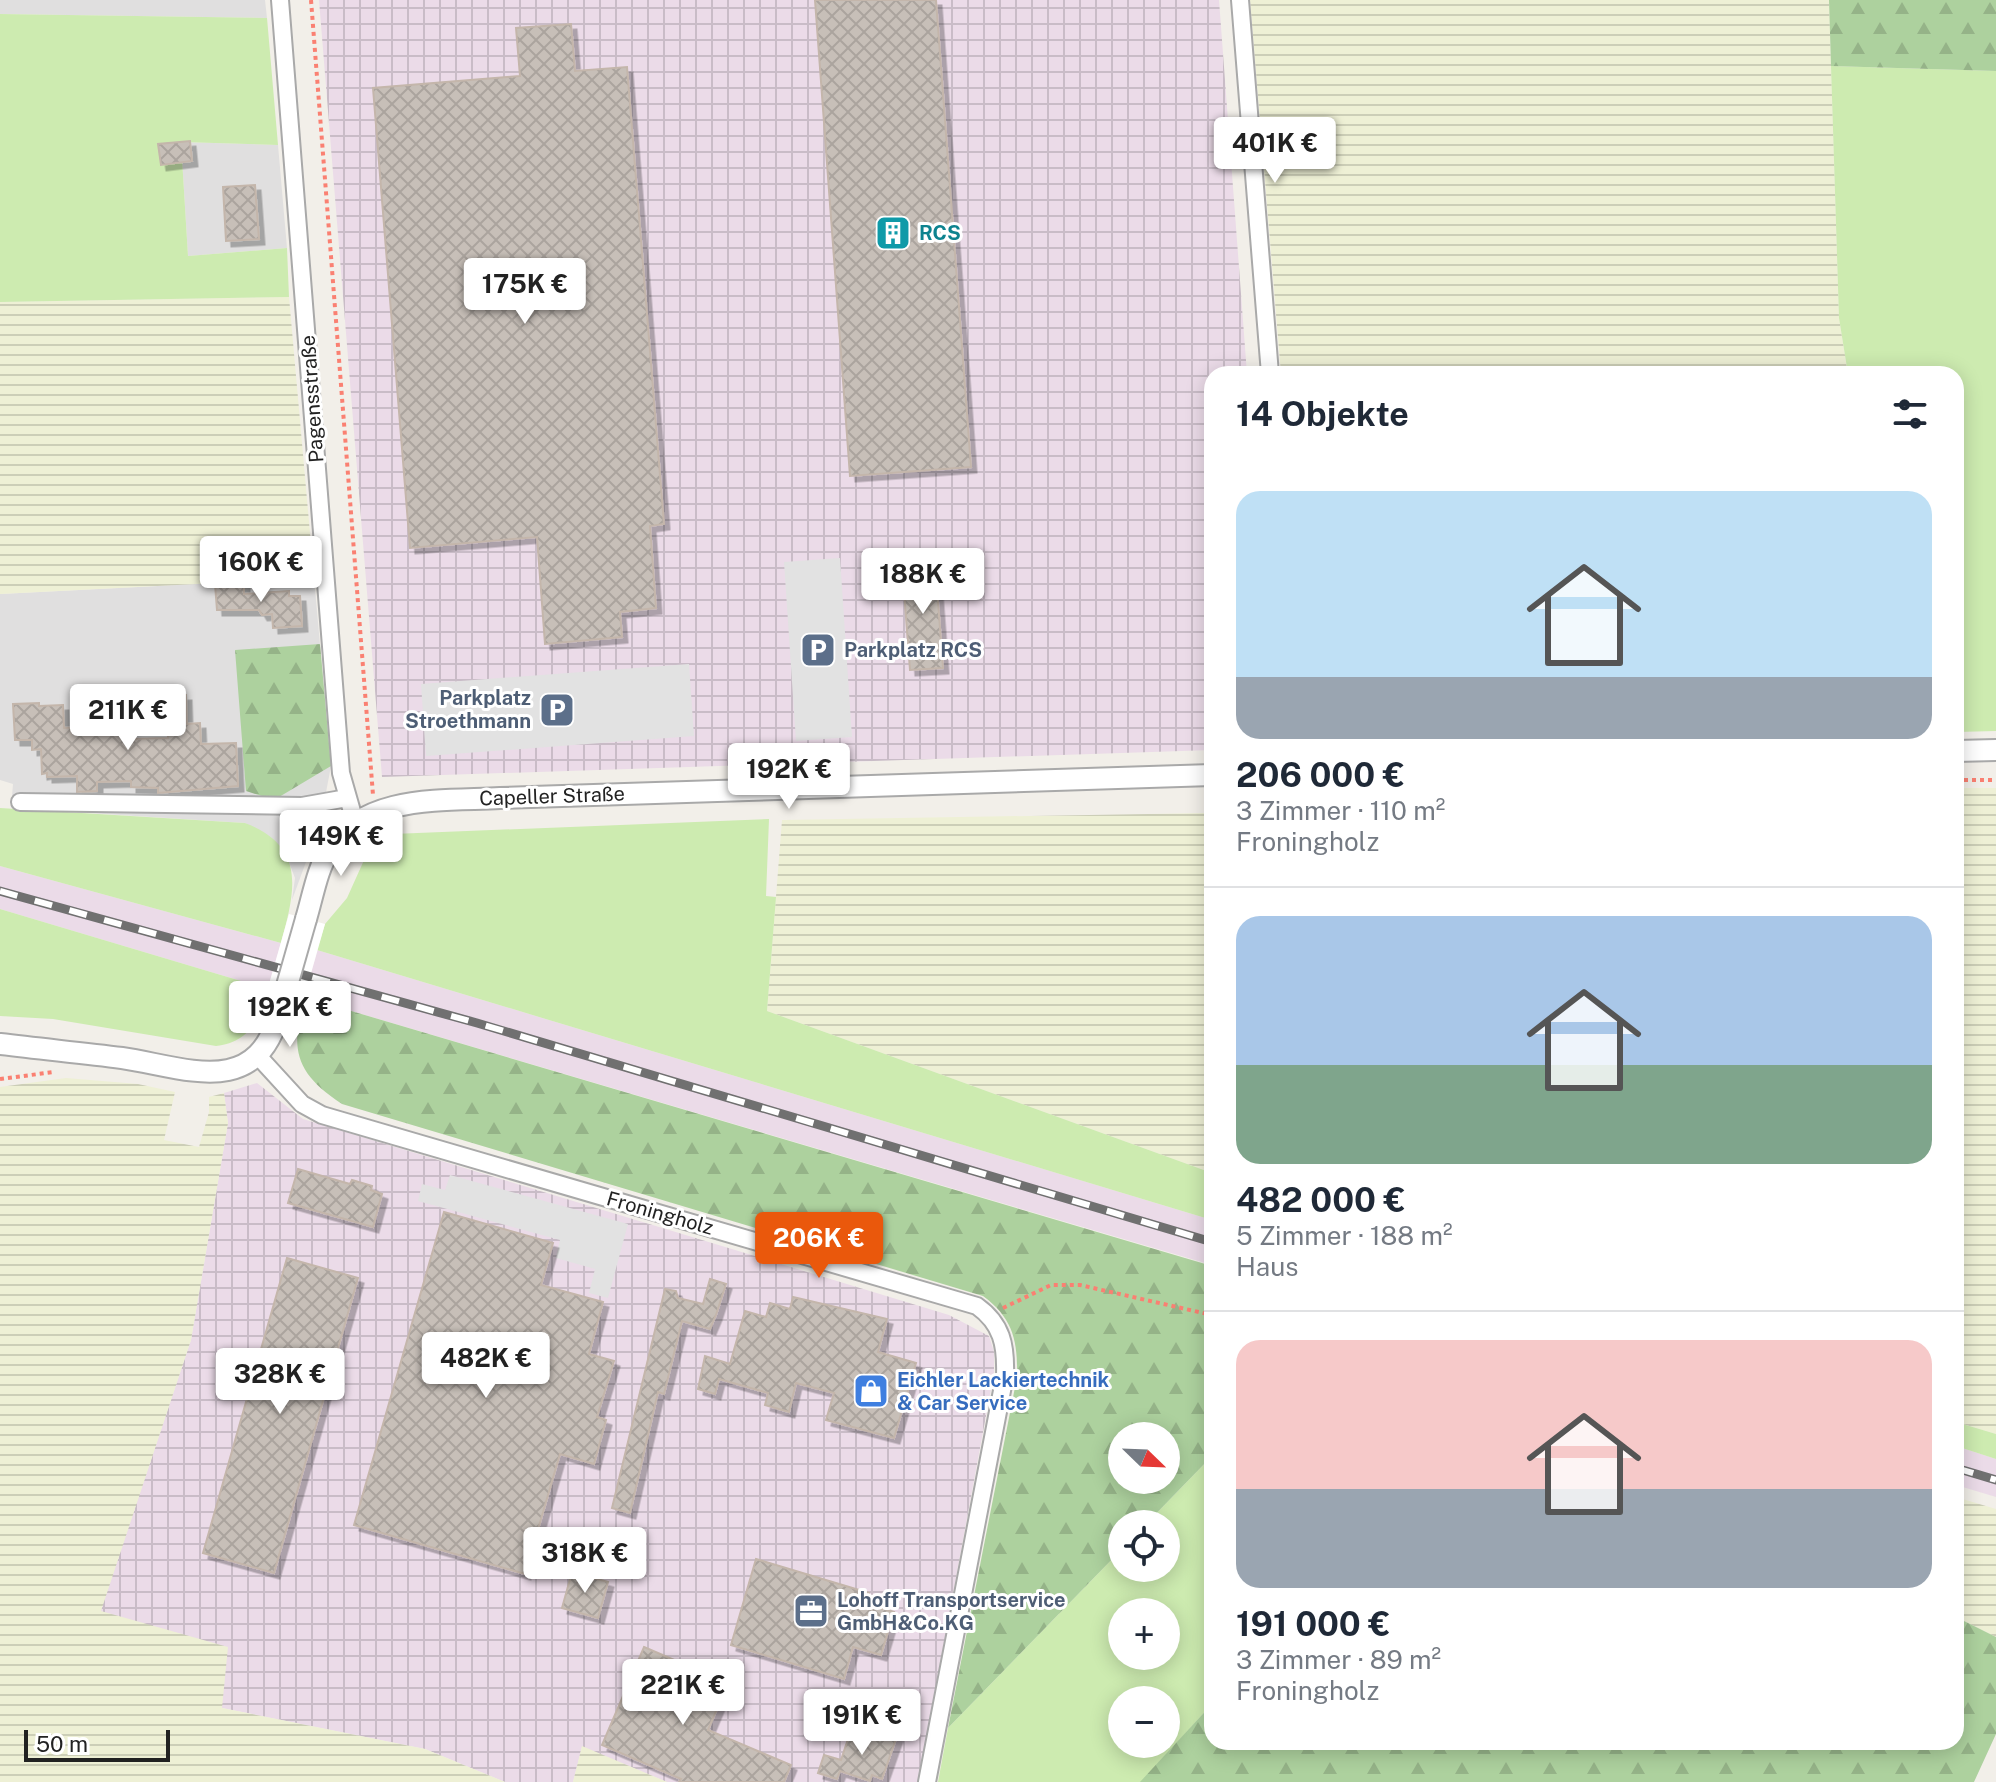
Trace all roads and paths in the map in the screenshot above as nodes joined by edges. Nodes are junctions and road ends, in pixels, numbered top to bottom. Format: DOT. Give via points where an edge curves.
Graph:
graph roads {
  1 [pos="280,0"];
  2 [pos="311,0"];
  3 [pos="1240,0"];
  4 [pos="1269,366"];
  5 [pos="1996,750"];
  6 [pos="1964,751"];
  7 [pos="1204,775"];
  8 [pos="1964,780"];
  9 [pos="1996,780"];
  10 [pos="347,798"];
  11 [pos="20,802"];
  12 [pos="363,817"];
  13 [pos="0,1044"];
  14 [pos="62,1052"];
  15 [pos="258,1056"];
  16 [pos="0,1059"];
  17 [pos="1204,1313"];
  18 [pos="990,1315"];
  19 [pos="927,1782"];
  1 -- 10 [label="street, Pagensstraße"];
  2 -- 12 [label="path" via="375,784"];
  3 -- 4 [label="street"];
  5 -- 6 [label="street"];
  7 -- 12 [label="street, Capeller Straße" via="500,798 429,802"];
  8 -- 9 [label="path"];
  10 -- 11 [label="street" via="302,806"];
  10 -- 12 [label="street, Pagensstraße"];
  12 -- 15 [label="street, bridge" via="322,864 278,1017"];
  13 -- 14 [label="street"];
  14 -- 15 [label="street" via="203,1072 232,1069"];
  14 -- 16 [label="street"];
  15 -- 18 [label="street, Froningholz" via="302,1104 322,1115 963,1301"];
  17 -- 18 [label="path" via="1080,1285 1051,1285"];
  18 -- 19 [label="street" via="1001,1331 1005,1375"];
}
